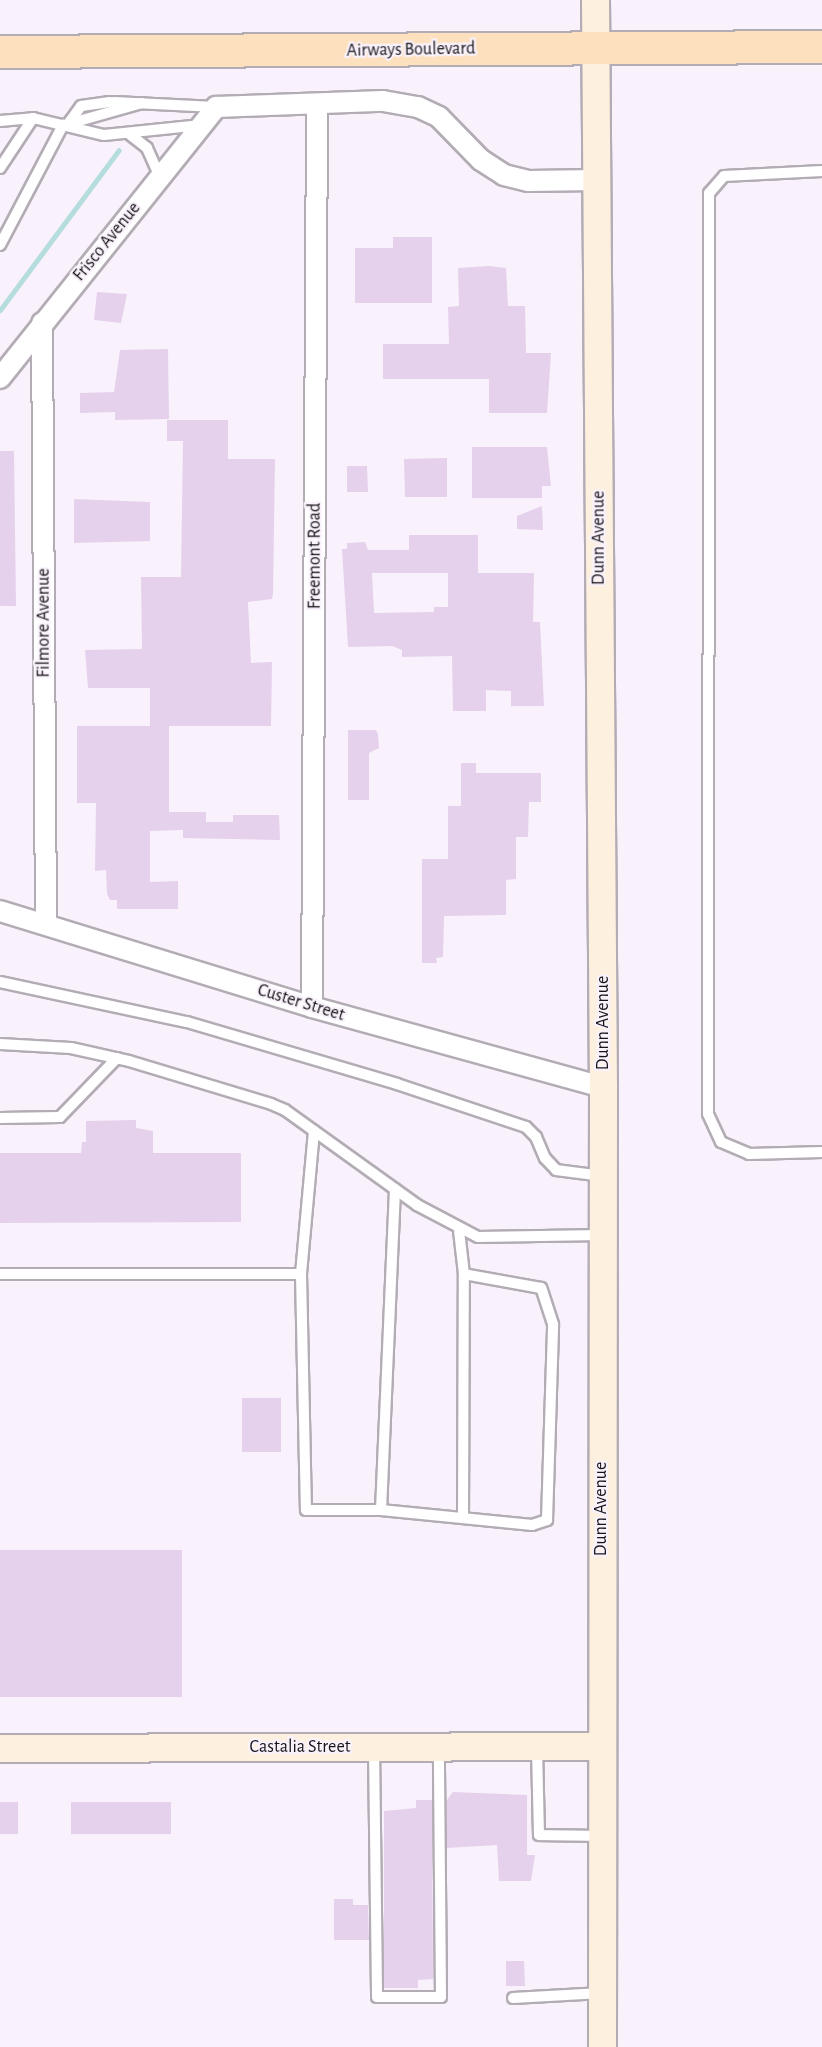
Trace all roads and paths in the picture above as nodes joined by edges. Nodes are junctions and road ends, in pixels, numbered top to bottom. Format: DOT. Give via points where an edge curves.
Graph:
graph roads {
  1 [pos="595,0"];
  2 [pos="822,47"];
  3 [pos="595,48"];
  4 [pos="0,52"];
  5 [pos="142,104"];
  6 [pos="317,105"];
  7 [pos="216,107"];
  8 [pos="33,118"];
  9 [pos="0,121"];
  10 [pos="65,125"];
  11 [pos="201,125"];
  12 [pos="128,133"];
  13 [pos="0,168"];
  14 [pos="822,171"];
  15 [pos="160,177"];
  16 [pos="597,180"];
  17 [pos="0,245"];
  18 [pos="42,323"];
  19 [pos="0,378"];
  20 [pos="0,911"];
  21 [pos="46,924"];
  22 [pos="0,982"];
  23 [pos="312,1007"];
  24 [pos="0,1044"];
  25 [pos="117,1058"];
  26 [pos="603,1087"];
  27 [pos="0,1118"];
  28 [pos="314,1131"];
  29 [pos="822,1152"];
  30 [pos="603,1176"];
  31 [pos="395,1189"];
  32 [pos="459,1231"];
  33 [pos="603,1235"];
  34 [pos="0,1274"];
  35 [pos="302,1274"];
  36 [pos="465,1274"];
  37 [pos="381,1510"];
  38 [pos="463,1518"];
  39 [pos="374,1746"];
  40 [pos="439,1746"];
  41 [pos="537,1746"];
  42 [pos="600,1746"];
  43 [pos="0,1748"];
  44 [pos="601,1836"];
  45 [pos="602,1993"];
  46 [pos="513,1998"];
  47 [pos="602,2047"];
  1 -- 3 [label="main road, Dunn Avenue"];
  2 -- 3 [label="main road, Airways Boulevard"];
  3 -- 4 [label="main road, Airways Boulevard"];
  3 -- 16 [label="main road, Dunn Avenue"];
  5 -- 7 [label="lane"];
  5 -- 10 [label="lane"];
  5 -- 10 [label="lane" via="81,106"];
  6 -- 7 [label="street"];
  6 -- 16 [label="street" via="383,101 418,107 439,117 481,160 504,175 528,181"];
  6 -- 23 [label="street, Freemont Road"];
  7 -- 11 [label="street, Frisco Avenue"];
  8 -- 9 [label="lane"];
  8 -- 10 [label="lane"];
  8 -- 13 [label="lane"];
  10 -- 12 [label="lane" via="104,135"];
  10 -- 17 [label="lane"];
  11 -- 12 [label="lane"];
  11 -- 15 [label="street, Frisco Avenue"];
  12 -- 15 [label="lane" via="147,148"];
  14 -- 29 [label="lane" via="724,176 709,193 708,1114 721,1142 748,1154"];
  15 -- 18 [label="street, Frisco Avenue"];
  16 -- 26 [label="main road, Dunn Avenue"];
  18 -- 19 [label="street, Frisco Avenue"];
  18 -- 21 [label="street, Filmore Avenue"];
  20 -- 21 [label="street, Custer Street"];
  21 -- 23 [label="street, Custer Street"];
  22 -- 30 [label="lane" via="187,1022 408,1088 526,1127 556,1170"];
  23 -- 26 [label="street, Custer Street"];
  24 -- 25 [label="lane" via="71,1048"];
  25 -- 27 [label="lane" via="60,1117"];
  25 -- 28 [label="lane" via="271,1104"];
  26 -- 30 [label="main road, Dunn Avenue"];
  28 -- 31 [label="lane"];
  28 -- 35 [label="lane"];
  30 -- 33 [label="main road, Dunn Avenue"];
  31 -- 32 [label="lane"];
  31 -- 37 [label="lane"];
  32 -- 33 [label="lane" via="492,1239"];
  32 -- 36 [label="lane"];
  33 -- 42 [label="main road, Dunn Avenue"];
  34 -- 35 [label="lane"];
  35 -- 37 [label="lane" via="306,1510"];
  36 -- 38 [label="lane"];
  36 -- 38 [label="lane" via="541,1288 553,1323 547,1520 532,1525"];
  37 -- 38 [label="lane"];
  39 -- 40 [label="main road, Castalia Street"];
  39 -- 40 [label="lane" via="377,1997 441,1997"];
  39 -- 43 [label="main road, Castalia Street"];
  40 -- 41 [label="main road, Castalia Street"];
  41 -- 42 [label="main road, Castalia Street"];
  41 -- 44 [label="lane" via="539,1835"];
  42 -- 44 [label="main road, Dunn Avenue"];
  44 -- 45 [label="main road, Dunn Avenue"];
  45 -- 46 [label="lane"];
  45 -- 47 [label="main road, Dunn Avenue"];
}
